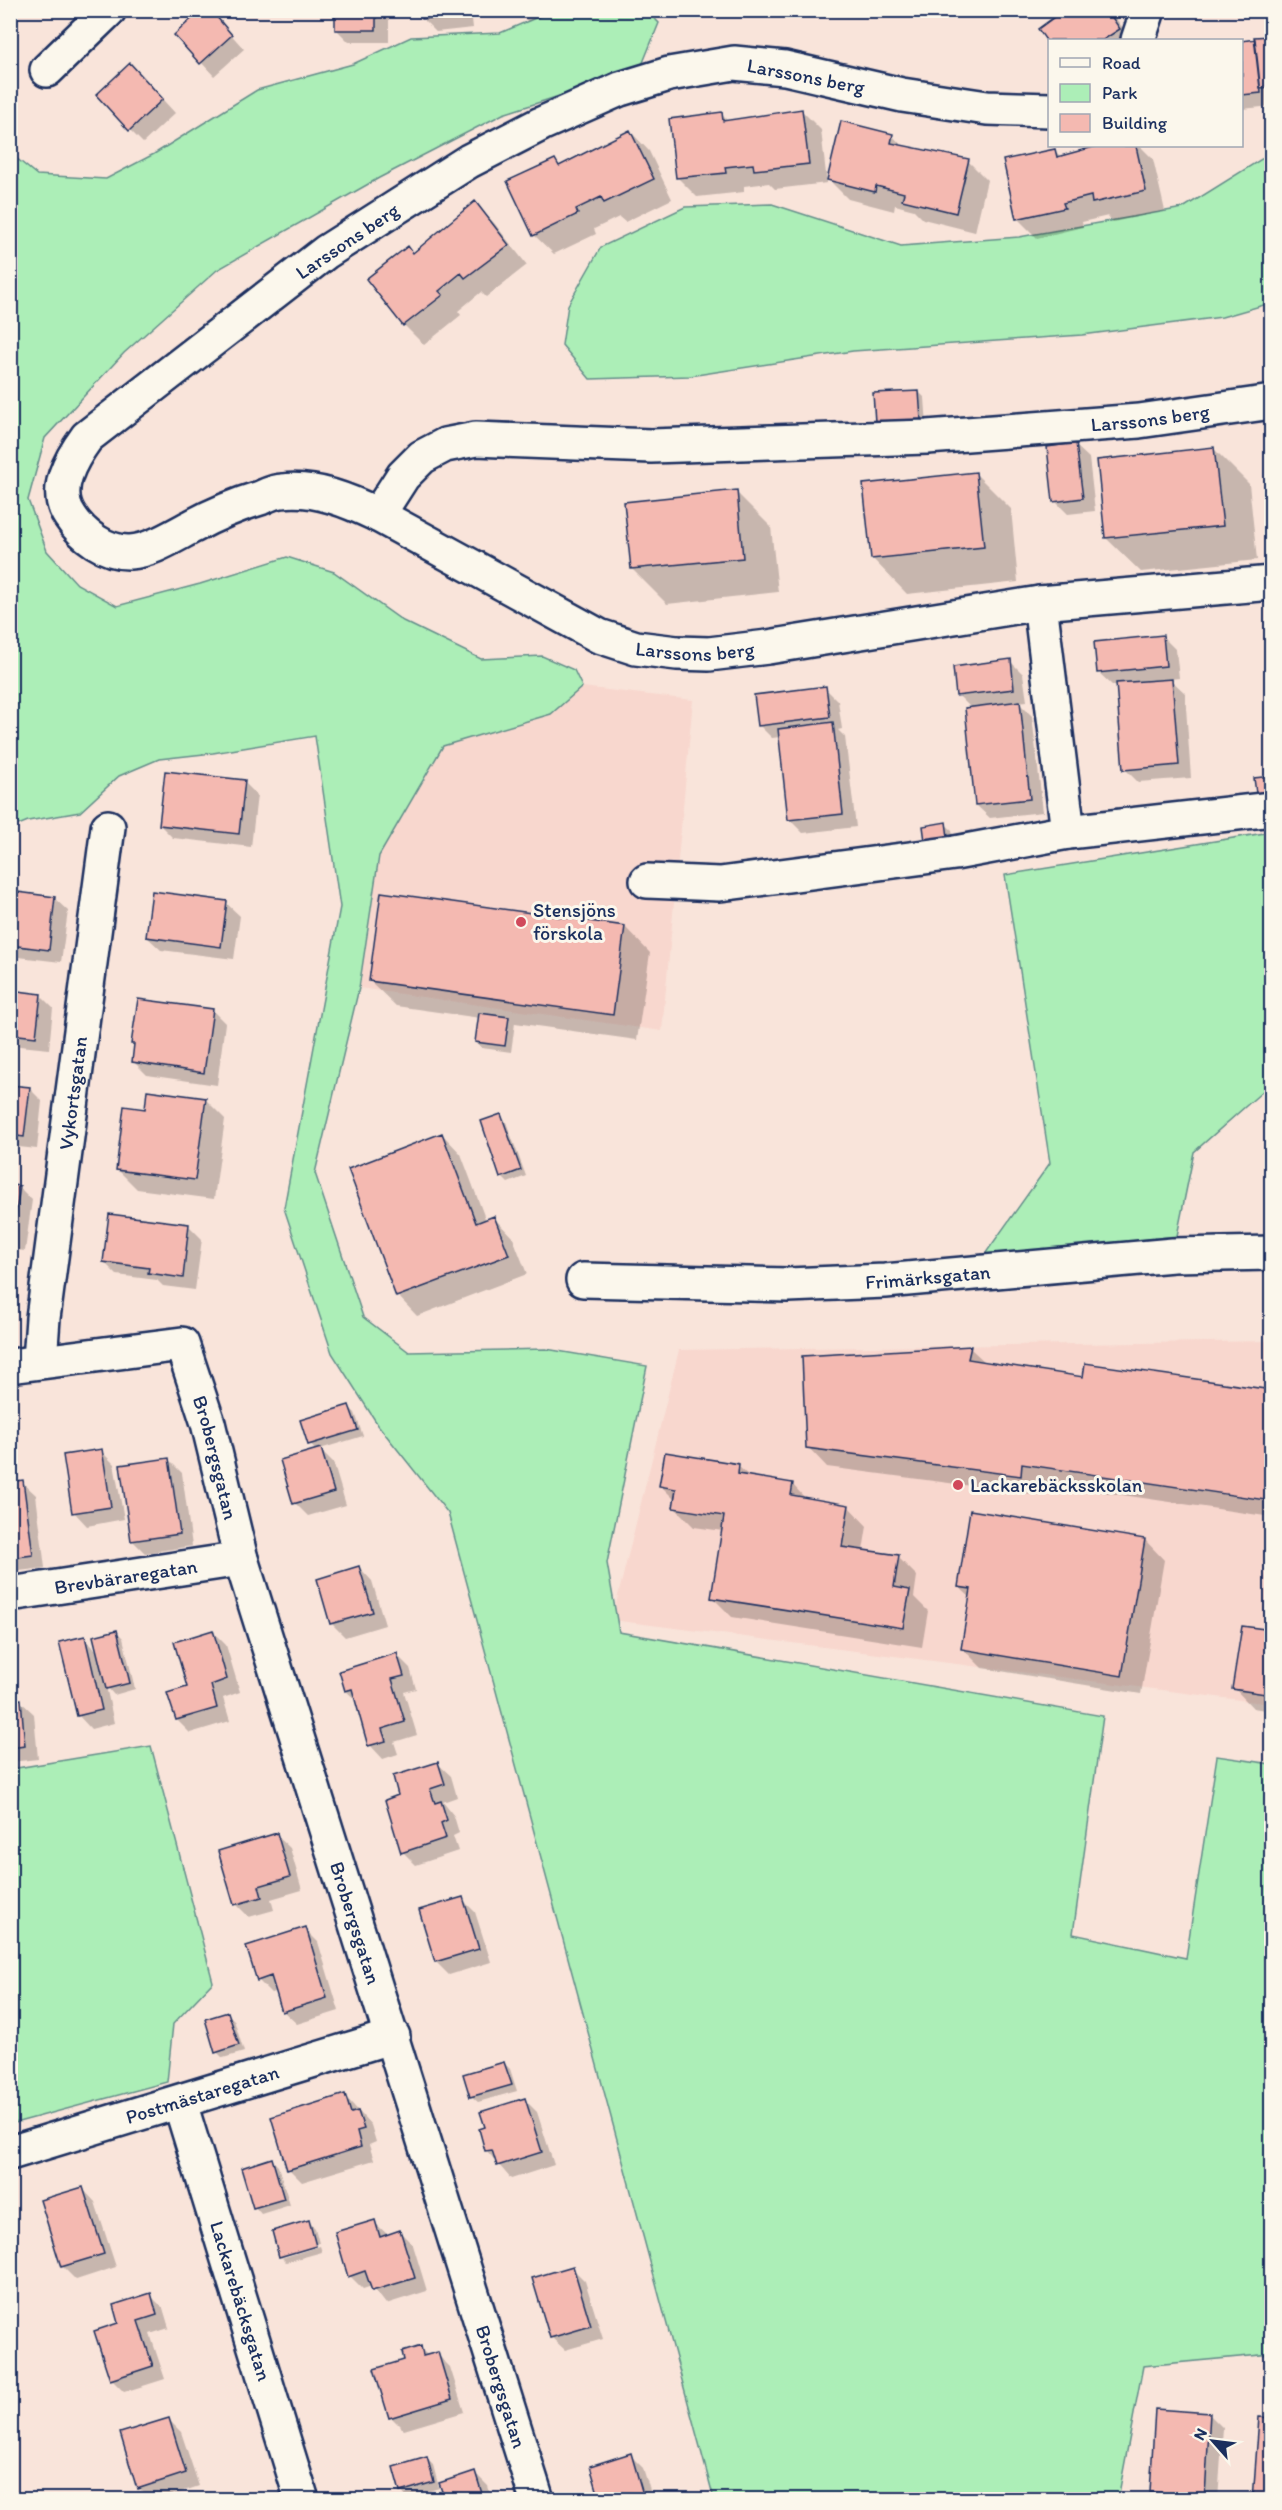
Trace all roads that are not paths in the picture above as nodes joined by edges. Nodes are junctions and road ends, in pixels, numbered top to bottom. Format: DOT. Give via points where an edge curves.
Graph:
graph roads {
  1 [pos="109,10"];
  2 [pos="1148,10"];
  3 [pos="1138,39"];
  4 [pos="47,70"];
  5 [pos="1048,110"];
  6 [pos="1272,402"];
  7 [pos="378,515"];
  8 [pos="1272,583"];
  9 [pos="1040,603"];
  10 [pos="1272,809"];
  11 [pos="108,827"];
  12 [pos="1068,832"];
  13 [pos="647,881"];
  14 [pos="1272,1253"];
  15 [pos="583,1280"];
  16 [pos="25,1363"];
  17 [pos="241,1559"];
  18 [pos="10,1594"];
  19 [pos="393,2037"];
  20 [pos="180,2103"];
  21 [pos="10,2152"];
  22 [pos="302,2499"];
  23 [pos="537,2499"];
  1 -- 4 [label="street"];
  2 -- 3 [label="street"];
  5 -- 7 [label="street, Larssons berg" via="987,108 912,97 785,68 734,63 669,74 620,89 469,161 327,252 87,437 72,458 63,498 68,514 92,540 130,552 164,542 232,506 281,490 311,491 348,501"];
  6 -- 7 [label="street, Larssons berg" via="1139,421 927,437 651,446 476,439 445,445 422,457 403,476"];
  7 -- 9 [label="street, Larssons berg" via="599,636 636,648 677,654 768,647"];
  8 -- 9 [label="street, Larssons berg"];
  9 -- 12 [label="street"];
  10 -- 12 [label="street"];
  11 -- 16 [label="street, Vykortsgatan" via="44,1306"];
  12 -- 13 [label="street" via="955,853 720,884"];
  14 -- 15 [label="street, Frimärksgatan" via="1173,1256 788,1286"];
  16 -- 17 [label="street, Brobergsgatan" via="182,1344 208,1423"];
  17 -- 18 [label="street, Brevbäraregatan"];
  17 -- 19 [label="street, Brobergsgatan"];
  19 -- 20 [label="street, Postmästaregatan"];
  19 -- 23 [label="street, Brobergsgatan"];
  20 -- 21 [label="street, Postmästaregatan"];
  20 -- 22 [label="street, Lackarebäcksgatan"];
}
